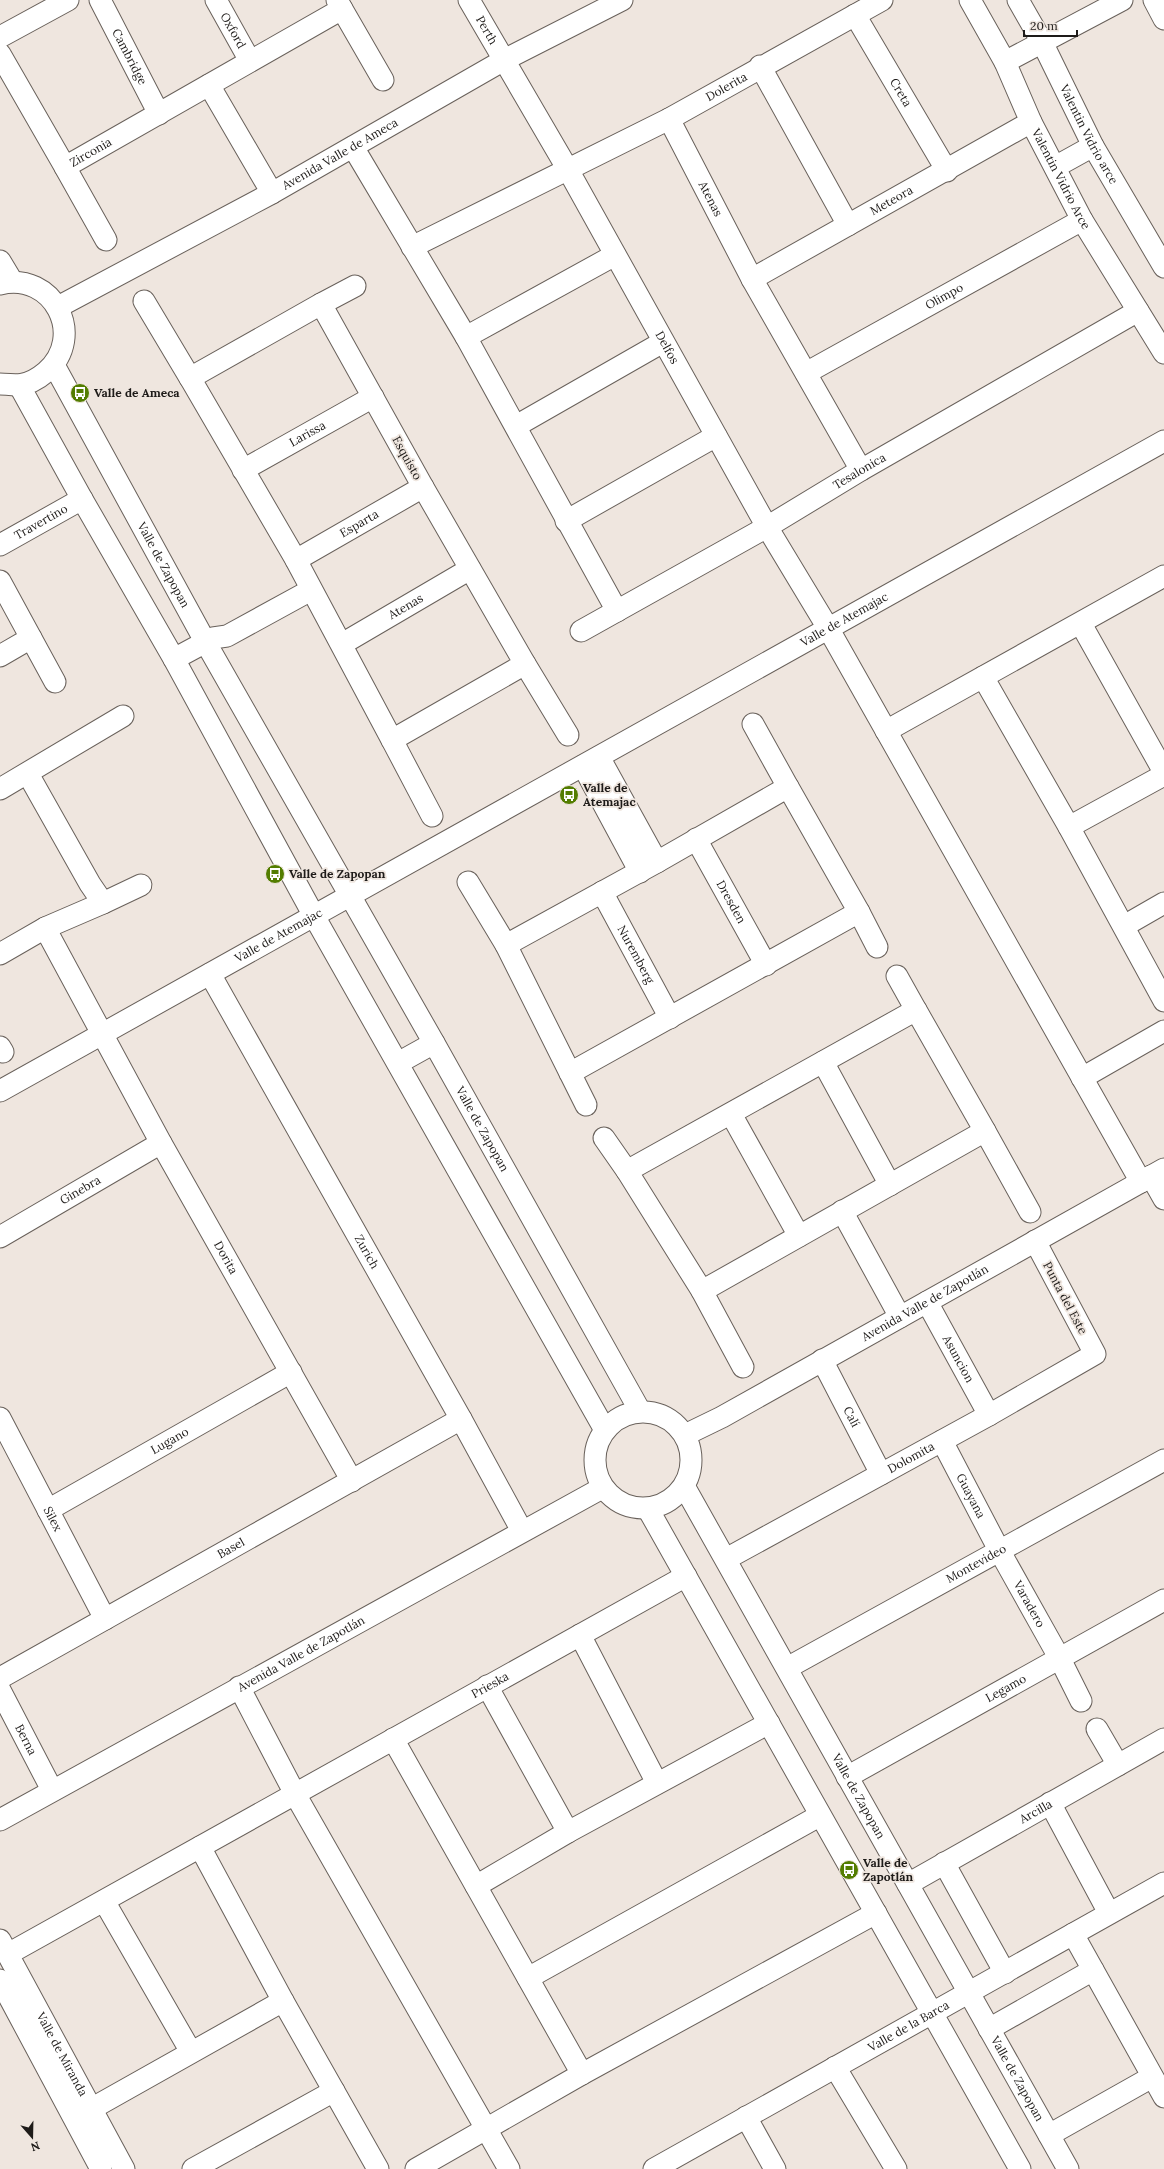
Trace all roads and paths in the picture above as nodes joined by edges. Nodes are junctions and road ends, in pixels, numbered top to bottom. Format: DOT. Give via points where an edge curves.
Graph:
graph roads {
  1 [pos="68,0"];
  2 [pos="100,0"];
  3 [pos="216,0"];
  4 [pos="469,0"];
  5 [pos="622,0"];
  6 [pos="882,0"];
  7 [pos="970,0"];
  8 [pos="1018,0"];
  9 [pos="1122,0"];
  10 [pos="1154,0"];
  11 [pos="339,5"];
  12 [pos="855,15"];
  13 [pos="1164,19"];
  14 [pos="0,37"];
  15 [pos="1042,42"];
  16 [pos="0,54"];
  17 [pos="504,60"];
  18 [pos="250,61"];
  19 [pos="1005,62"];
  20 [pos="760,66"];
  21 [pos="383,80"];
  22 [pos="209,85"];
  23 [pos="158,114"];
  24 [pos="668,119"];
  25 [pos="1031,122"];
  26 [pos="1093,146"];
  27 [pos="353,147"];
  28 [pos="65,167"];
  29 [pos="1055,167"];
  30 [pos="567,168"];
  31 [pos="947,171"];
  32 [pos="272,193"];
  33 [pos="1082,220"];
  34 [pos="848,225"];
  35 [pos="106,240"];
  36 [pos="412,247"];
  37 [pos="615,255"];
  38 [pos="0,261"];
  39 [pos="1164,267"];
  40 [pos="752,278"];
  41 [pos="6,282"];
  42 [pos="355,286"];
  43 [pos="144,301"];
  44 [pos="321,304"];
  45 [pos="58,306"];
  46 [pos="1138,311"];
  47 [pos="466,337"];
  48 [pos="663,342"];
  49 [pos="1164,353"];
  50 [pos="54,365"];
  51 [pos="806,373"];
  52 [pos="190,378"];
  53 [pos="10,384"];
  54 [pos="373,397"];
  55 [pos="516,426"];
  56 [pos="716,436"];
  57 [pos="1164,441"];
  58 [pos="243,470"];
  59 [pos="861,470"];
  60 [pos="423,487"];
  61 [pos="82,499"];
  62 [pos="566,520"];
  63 [pos="767,526"];
  64 [pos="0,545"];
  65 [pos="296,560"];
  66 [pos="470,569"];
  67 [pos="1164,576"];
  68 [pos="0,581"];
  69 [pos="308,586"];
  70 [pos="617,611"];
  71 [pos="1081,624"];
  72 [pos="828,628"];
  73 [pos="581,631"];
  74 [pos="31,638"];
  75 [pos="210,640"];
  76 [pos="342,644"];
  77 [pos="0,656"];
  78 [pos="174,659"];
  79 [pos="525,664"];
  80 [pos="983,677"];
  81 [pos="55,682"];
  82 [pos="123,716"];
  83 [pos="752,724"];
  84 [pos="886,731"];
  85 [pos="568,735"];
  86 [pos="392,740"];
  87 [pos="591,762"];
  88 [pos="28,774"];
  89 [pos="1164,774"];
  90 [pos="788,787"];
  91 [pos="0,789"];
  92 [pos="432,816"];
  93 [pos="1069,827"];
  94 [pos="696,839"];
  95 [pos="649,867"];
  96 [pos="468,882"];
  97 [pos="141,885"];
  98 [pos="602,892"];
  99 [pos="350,896"];
  100 [pos="103,903"];
  101 [pos="1164,903"];
  102 [pos="859,912"];
  103 [pos="314,916"];
  104 [pos="1124,926"];
  105 [pos="45,928"];
  106 [pos="506,945"];
  107 [pos="877,947"];
  108 [pos="0,954"];
  109 [pos="766,964"];
  110 [pos="210,974"];
  111 [pos="897,976"];
  112 [pos="1164,1001"];
  113 [pos="916,1010"];
  114 [pos="670,1018"];
  115 [pos="1164,1031"];
  116 [pos="101,1034"];
  117 [pos="434,1043"];
  118 [pos="823,1062"];
  119 [pos="398,1063"];
  120 [pos="570,1073"];
  121 [pos="1082,1078"];
  122 [pos="0,1091"];
  123 [pos="586,1105"];
  124 [pos="731,1114"];
  125 [pos="985,1131"];
  126 [pos="604,1138"];
  127 [pos="160,1143"];
  128 [pos="626,1171"];
  129 [pos="1152,1176"];
  130 [pos="890,1185"];
  131 [pos="1164,1198"];
  132 [pos="842,1211"];
  133 [pos="1030,1212"];
  134 [pos="799,1236"];
  135 [pos="0,1237"];
  136 [pos="1035,1241"];
  137 [pos="702,1291"];
  138 [pos="927,1302"];
  139 [pos="900,1317"];
  140 [pos="1095,1354"];
  141 [pos="822,1360"];
  142 [pos="743,1367"];
  143 [pos="291,1372"];
  144 [pos="640,1411"];
  145 [pos="989,1415"];
  146 [pos="0,1418"];
  147 [pos="462,1419"];
  148 [pos="604,1430"];
  149 [pos="685,1435"];
  150 [pos="942,1441"];
  151 [pos="1164,1460"];
  152 [pos="881,1474"];
  153 [pos="352,1481"];
  154 [pos="684,1486"];
  155 [pos="602,1488"];
  156 [pos="648,1509"];
  157 [pos="48,1510"];
  158 [pos="522,1530"];
  159 [pos="999,1550"];
  160 [pos="726,1559"];
  161 [pos="686,1576"];
  162 [pos="1164,1600"];
  163 [pos="105,1619"];
  164 [pos="580,1635"];
  165 [pos="1060,1659"];
  166 [pos="788,1668"];
  167 [pos="0,1678"];
  168 [pos="487,1686"];
  169 [pos="239,1687"];
  170 [pos="0,1690"];
  171 [pos="1081,1701"];
  172 [pos="769,1723"];
  173 [pos="1097,1729"];
  174 [pos="393,1739"];
  175 [pos="1161,1747"];
  176 [pos="1118,1765"];
  177 [pos="847,1777"];
  178 [pos="657,1783"];
  179 [pos="52,1790"];
  180 [pos="295,1794"];
  181 [pos="1050,1803"];
  182 [pos="819,1816"];
  183 [pos="0,1820"];
  184 [pos="568,1832"];
  185 [pos="200,1847"];
  186 [pos="944,1864"];
  187 [pos="1164,1883"];
  188 [pos="908,1884"];
  189 [pos="476,1886"];
  190 [pos="104,1900"];
  191 [pos="876,1913"];
  192 [pos="1110,1914"];
  193 [pos="1073,1934"];
  194 [pos="4,1947"];
  195 [pos="1093,1970"];
  196 [pos="1005,1972"];
  197 [pos="528,1978"];
  198 [pos="0,1980"];
  199 [pos="968,1992"];
  200 [pos="283,2001"];
  201 [pos="931,2014"];
  202 [pos="989,2029"];
  203 [pos="191,2052"];
  204 [pos="835,2067"];
  205 [pos="582,2074"];
  206 [pos="1152,2077"];
  207 [pos="334,2090"];
  208 [pos="1164,2097"];
  209 [pos="91,2109"];
  210 [pos="746,2117"];
  211 [pos="486,2129"];
  212 [pos="1049,2135"];
  213 [pos="101,2169"];
  214 [pos="124,2169"];
  215 [pos="193,2169"];
  216 [pos="378,2169"];
  217 [pos="416,2169"];
  218 [pos="509,2169"];
  219 [pos="654,2169"];
  220 [pos="776,2169"];
  221 [pos="896,2169"];
  222 [pos="1020,2169"];
  223 [pos="1068,2169"];
  1 -- 14 [label="street"];
  2 -- 23 [label="street, Cambridge"];
  3 -- 18 [label="street, Oxford"];
  4 -- 17 [label="street, Perth"];
  5 -- 17 [label="street, Avenida Valle de Ameca"];
  6 -- 12 [label="street, Dolerita"];
  7 -- 19 [label="street, Valentin Vidrio Arce"];
  8 -- 15 [label="street, Valentin Vidrio arce"];
  9 -- 15 [label="street"];
  10 -- 13 [label="street"];
  11 -- 18 [label="street, Zirconia"];
  11 -- 21 [label="street"];
  12 -- 20 [label="street, Dolerita"];
  12 -- 31 [label="street, Creta"];
  15 -- 19 [label="street"];
  15 -- 26 [label="street, Valentin Vidrio arce"];
  16 -- 28 [label="street, Zirconia"];
  17 -- 27 [label="street, Avenida Valle de Ameca"];
  17 -- 30 [label="street, Perth"];
  18 -- 22 [label="street, Zirconia"];
  19 -- 25 [label="street, Valentin Vidrio Arce"];
  20 -- 24 [label="street, Dolerita"];
  20 -- 34 [label="street"];
  22 -- 23 [label="street, Zirconia"];
  22 -- 32 [label="street"];
  23 -- 28 [label="street, Zirconia"];
  24 -- 30 [label="street, Dolerita"];
  24 -- 40 [label="street, Atenas"];
  25 -- 29 [label="street, Valentin Vidrio Arce"];
  25 -- 31 [label="street, Meteora"];
  26 -- 29 [label="street"];
  26 -- 39 [label="street, Valentin Vidrio arce"];
  27 -- 32 [label="street, Avenida Valle de Ameca"];
  27 -- 36 [label="street"];
  28 -- 35 [label="street"];
  29 -- 33 [label="street, Valentin Vidrio Arce"];
  30 -- 36 [label="street, Dolerita"];
  30 -- 37 [label="street, Delfos"];
  31 -- 34 [label="street, Meteora"];
  32 -- 45 [label="street, Avenida Valle de Ameca"];
  33 -- 46 [label="street, Valentin Vidrio Arce"];
  33 -- 51 [label="street, Olimpo"];
  34 -- 40 [label="street, Meteora"];
  36 -- 47 [label="street"];
  37 -- 47 [label="street"];
  37 -- 48 [label="street, Delfos"];
  38 -- 41 [label="street"];
  40 -- 51 [label="street, Atenas"];
  41 -- 45 [label="street" via="30,284 46,293"];
  42 -- 44 [label="street"];
  43 -- 52 [label="street"];
  44 -- 52 [label="street"];
  44 -- 54 [label="street, Esquisto"];
  45 -- 50 [label="street" via="64,326 63,347"];
  46 -- 49 [label="street, Valentin Vidrio Arce"];
  46 -- 59 [label="street, Tesalonica"];
  47 -- 55 [label="street"];
  48 -- 55 [label="street"];
  48 -- 56 [label="street, Delfos"];
  50 -- 53 [label="street" via="38,378"];
  50 -- 75 [label="street, Valle de Zapopan"];
  51 -- 59 [label="street, Atenas"];
  52 -- 58 [label="street"];
  53 -- 61 [label="street"];
  54 -- 58 [label="street, Larissa"];
  54 -- 60 [label="street, Esquisto"];
  55 -- 62 [label="street"];
  56 -- 62 [label="street"];
  56 -- 63 [label="street, Delfos"];
  57 -- 72 [label="street, Valle de Atemajac"];
  58 -- 65 [label="street"];
  59 -- 63 [label="street, Tesalonica"];
  60 -- 65 [label="street, Esparta"];
  60 -- 66 [label="street, Esquisto"];
  61 -- 64 [label="street, Travertino"];
  61 -- 78 [label="street"];
  62 -- 70 [label="street"];
  63 -- 70 [label="street, Tesalonica"];
  63 -- 72 [label="street, Delfos"];
  65 -- 69 [label="street"];
  66 -- 76 [label="street, Atenas"];
  66 -- 79 [label="street, Esquisto"];
  67 -- 71 [label="street"];
  68 -- 74 [label="street"];
  69 -- 75 [label="street" via="227,636"];
  69 -- 76 [label="street"];
  70 -- 73 [label="street, Tesalonica"];
  71 -- 80 [label="street"];
  71 -- 89 [label="street"];
  72 -- 84 [label="street, Delfos"];
  72 -- 87 [label="street, Valle de Atemajac"];
  74 -- 77 [label="street"];
  74 -- 81 [label="street"];
  75 -- 78 [label="street"];
  75 -- 99 [label="street, Valle de Zapopan"];
  76 -- 86 [label="street"];
  78 -- 103 [label="street"];
  79 -- 85 [label="street, Esquisto"];
  79 -- 86 [label="street"];
  80 -- 84 [label="street"];
  80 -- 93 [label="street"];
  82 -- 88 [label="street"];
  83 -- 90 [label="street"];
  84 -- 121 [label="street, Delfos"];
  86 -- 92 [label="street"];
  87 -- 95 [label="street"];
  87 -- 99 [label="street, Valle de Atemajac"];
  88 -- 91 [label="street"];
  88 -- 100 [label="street"];
  89 -- 93 [label="street"];
  90 -- 94 [label="street"];
  90 -- 102 [label="street"];
  93 -- 104 [label="street"];
  94 -- 95 [label="street"];
  94 -- 109 [label="street, Dresden"];
  95 -- 98 [label="street"];
  96 -- 106 [label="street"];
  97 -- 100 [label="street"];
  98 -- 106 [label="street"];
  98 -- 114 [label="street, Nuremberg"];
  99 -- 103 [label="street, Valle de Atemajac"];
  99 -- 117 [label="street, Valle de Zapopan"];
  100 -- 105 [label="street"];
  101 -- 104 [label="street"];
  102 -- 107 [label="street"];
  102 -- 109 [label="street"];
  103 -- 110 [label="street, Valle de Atemajac"];
  103 -- 119 [label="street"];
  104 -- 112 [label="street"];
  105 -- 108 [label="street"];
  105 -- 116 [label="street, Dorita"];
  106 -- 120 [label="street"];
  109 -- 114 [label="street"];
  110 -- 116 [label="street, Valle de Atemajac"];
  110 -- 147 [label="street, Zurich"];
  111 -- 113 [label="street"];
  113 -- 118 [label="street"];
  113 -- 125 [label="street"];
  114 -- 120 [label="street"];
  115 -- 121 [label="street"];
  116 -- 122 [label="street, Valle de Atemajac"];
  116 -- 127 [label="street, Dorita"];
  117 -- 119 [label="street"];
  117 -- 144 [label="street, Valle de Zapopan"];
  118 -- 124 [label="street"];
  118 -- 130 [label="street"];
  119 -- 148 [label="street"];
  120 -- 123 [label="street"];
  121 -- 129 [label="street, Delfos"];
  124 -- 128 [label="street"];
  124 -- 134 [label="street"];
  125 -- 130 [label="street"];
  125 -- 133 [label="street"];
  126 -- 128 [label="street"];
  127 -- 135 [label="street, Ginebra"];
  127 -- 143 [label="street, Dorita"];
  128 -- 137 [label="street"];
  129 -- 131 [label="street, Delfos"];
  129 -- 136 [label="street, Avenida Valle de Zapotlán"];
  130 -- 132 [label="street"];
  132 -- 134 [label="street"];
  132 -- 139 [label="street"];
  134 -- 137 [label="street"];
  136 -- 138 [label="street, Avenida Valle de Zapotlán"];
  136 -- 140 [label="street, Punta del Este"];
  137 -- 142 [label="street"];
  138 -- 139 [label="street, Avenida Valle de Zapotlán"];
  138 -- 145 [label="street, Asuncion"];
  139 -- 141 [label="street, Avenida Valle de Zapotlán"];
  140 -- 145 [label="street, Dolomita"];
  141 -- 149 [label="street, Avenida Valle de Zapotlán"];
  141 -- 152 [label="street, Calí"];
  143 -- 153 [label="street, Dorita"];
  143 -- 157 [label="street, Lugano"];
  144 -- 148 [label="street" via="620,1417"];
  144 -- 149 [label="street" via="663,1416"];
  145 -- 150 [label="street, Dolomita"];
  146 -- 157 [label="street, Silex"];
  147 -- 153 [label="street, Basel"];
  147 -- 158 [label="street, Zurich"];
  148 -- 155 [label="street" via="595,1448 595,1469"];
  149 -- 154 [label="street" via="691,1452 691,1470"];
  150 -- 152 [label="street, Dolomita"];
  150 -- 159 [label="street, Guayana"];
  151 -- 159 [label="street, Montevideo"];
  152 -- 160 [label="street, Dolomita"];
  153 -- 163 [label="street, Basel"];
  154 -- 156 [label="street" via="675,1497 662,1505"];
  154 -- 160 [label="street, Valle de Zapopan"];
  155 -- 156 [label="street" via="615,1501 630,1508"];
  155 -- 158 [label="street, Avenida Valle de Zapotlán"];
  156 -- 161 [label="street"];
  157 -- 163 [label="street, Silex"];
  158 -- 169 [label="street, Avenida Valle de Zapotlán"];
  159 -- 165 [label="street, Varadero"];
  159 -- 166 [label="street, Montevideo"];
  160 -- 166 [label="street, Valle de Zapopan"];
  161 -- 164 [label="street, Prieska"];
  161 -- 172 [label="street"];
  162 -- 165 [label="street, Legamo"];
  163 -- 167 [label="street, Basel"];
  164 -- 168 [label="street, Prieska"];
  164 -- 178 [label="street"];
  165 -- 171 [label="street, Varadero"];
  165 -- 177 [label="street, Legamo"];
  166 -- 177 [label="street, Valle de Zapopan"];
  168 -- 174 [label="street, Prieska"];
  168 -- 184 [label="street"];
  169 -- 179 [label="street, Avenida Valle de Zapotlán"];
  169 -- 180 [label="street"];
  170 -- 179 [label="street, Berna"];
  172 -- 178 [label="street"];
  172 -- 182 [label="street"];
  173 -- 176 [label="street"];
  174 -- 180 [label="street, Prieska"];
  174 -- 189 [label="street"];
  175 -- 176 [label="street, Arcilla"];
  176 -- 181 [label="street, Arcilla"];
  177 -- 188 [label="street, Valle de Zapopan"];
  178 -- 184 [label="street"];
  179 -- 183 [label="street, Avenida Valle de Zapotlán"];
  180 -- 185 [label="street, Prieska"];
  180 -- 211 [label="street"];
  181 -- 186 [label="street, Arcilla"];
  181 -- 192 [label="street"];
  182 -- 191 [label="street"];
  182 -- 197 [label="street"];
  184 -- 189 [label="street"];
  185 -- 190 [label="street, Prieska"];
  185 -- 200 [label="street"];
  186 -- 188 [label="street, Arcilla"];
  186 -- 196 [label="street"];
  187 -- 192 [label="street, Valle de la Barca"];
  188 -- 199 [label="street, Valle de Zapopan"];
  189 -- 197 [label="street"];
  190 -- 194 [label="street, Prieska"];
  190 -- 203 [label="street"];
  191 -- 201 [label="street"];
  191 -- 205 [label="street"];
  192 -- 193 [label="street, Valle de la Barca"];
  193 -- 195 [label="street"];
  193 -- 196 [label="street, Valle de la Barca"];
  194 -- 209 [label="street, Valle de Miranda"];
  195 -- 202 [label="street"];
  195 -- 206 [label="street"];
  196 -- 199 [label="street, Valle de la Barca"];
  197 -- 205 [label="street"];
  198 -- 213 [label="street"];
  199 -- 201 [label="street, Valle de la Barca"];
  199 -- 202 [label="street, Valle de Zapopan"];
  200 -- 203 [label="street"];
  200 -- 207 [label="street"];
  201 -- 204 [label="street, Valle de la Barca"];
  201 -- 222 [label="street"];
  202 -- 212 [label="street, Valle de Zapopan"];
  203 -- 209 [label="street"];
  204 -- 210 [label="street, Valle de la Barca"];
  204 -- 221 [label="street"];
  205 -- 211 [label="street"];
  206 -- 208 [label="street"];
  206 -- 212 [label="street"];
  207 -- 215 [label="street"];
  207 -- 216 [label="street"];
  209 -- 214 [label="street, Valle de Miranda"];
  210 -- 219 [label="street, Valle de la Barca"];
  210 -- 220 [label="street"];
  211 -- 217 [label="street"];
  211 -- 218 [label="street"];
  212 -- 223 [label="street, Valle de Zapopan"];
}
